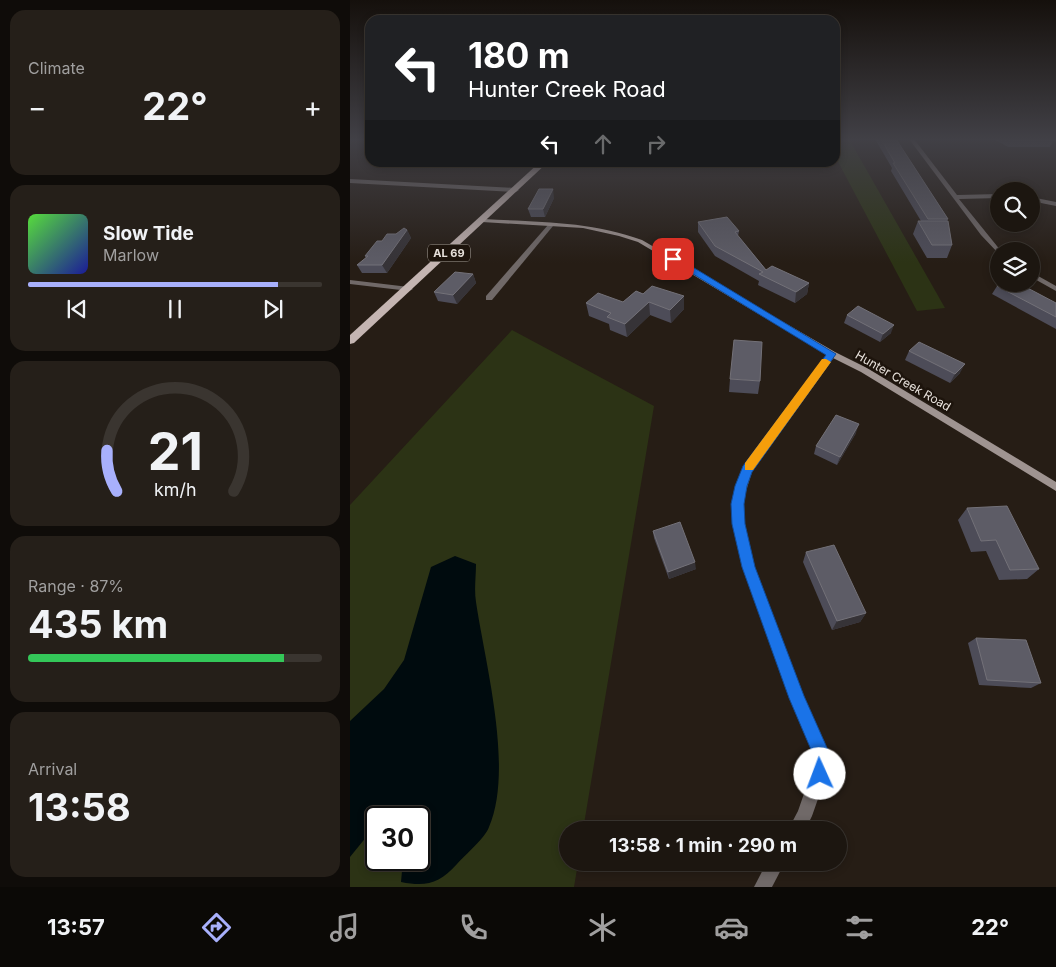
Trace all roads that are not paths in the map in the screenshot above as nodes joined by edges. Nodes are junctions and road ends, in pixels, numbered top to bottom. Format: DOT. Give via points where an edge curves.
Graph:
graph roads {
  1 [pos="526,180"];
  2 [pos="942,180"];
  3 [pos="350,181"];
  4 [pos="516,190"];
  5 [pos="990,196"];
  6 [pos="955,197"];
  7 [pos="1040,200"];
  8 [pos="1056,204"];
  9 [pos="484,221"];
  10 [pos="550,226"];
  11 [pos="991,242"];
  12 [pos="1040,279"];
  13 [pos="350,282"];
  14 [pos="408,289"];
  15 [pos="1056,289"];
  16 [pos="489,298"];
  17 [pos="350,341"];
  18 [pos="832,354"];
  19 [pos="1056,487"];
  20 [pos="801,821"];
  21 [pos="773,871"];
  22 [pos="763,887"];
  1 -- 4 [label="main road, AL 69"];
  2 -- 6 [label="street"];
  3 -- 4 [label="street"];
  4 -- 9 [label="main road, AL 69"];
  5 -- 6 [label="street"];
  6 -- 11 [label="street"];
  7 -- 8 [label="street"];
  9 -- 10 [label="main road, Hunter Creek Road"];
  9 -- 14 [label="main road, AL 69"];
  10 -- 16 [label="street"];
  10 -- 18 [label="main road, Hunter Creek Road" via="605,229 640,241"];
  12 -- 15 [label="street"];
  13 -- 14 [label="street"];
  14 -- 17 [label="main road, AL 69"];
  18 -- 19 [label="main road, Hunter Creek Road" via="947,419"];
  18 -- 20 [label="street" via="747,470 738,504 748,567 797,698 824,759"];
  21 -- 22 [label="street"];
}
